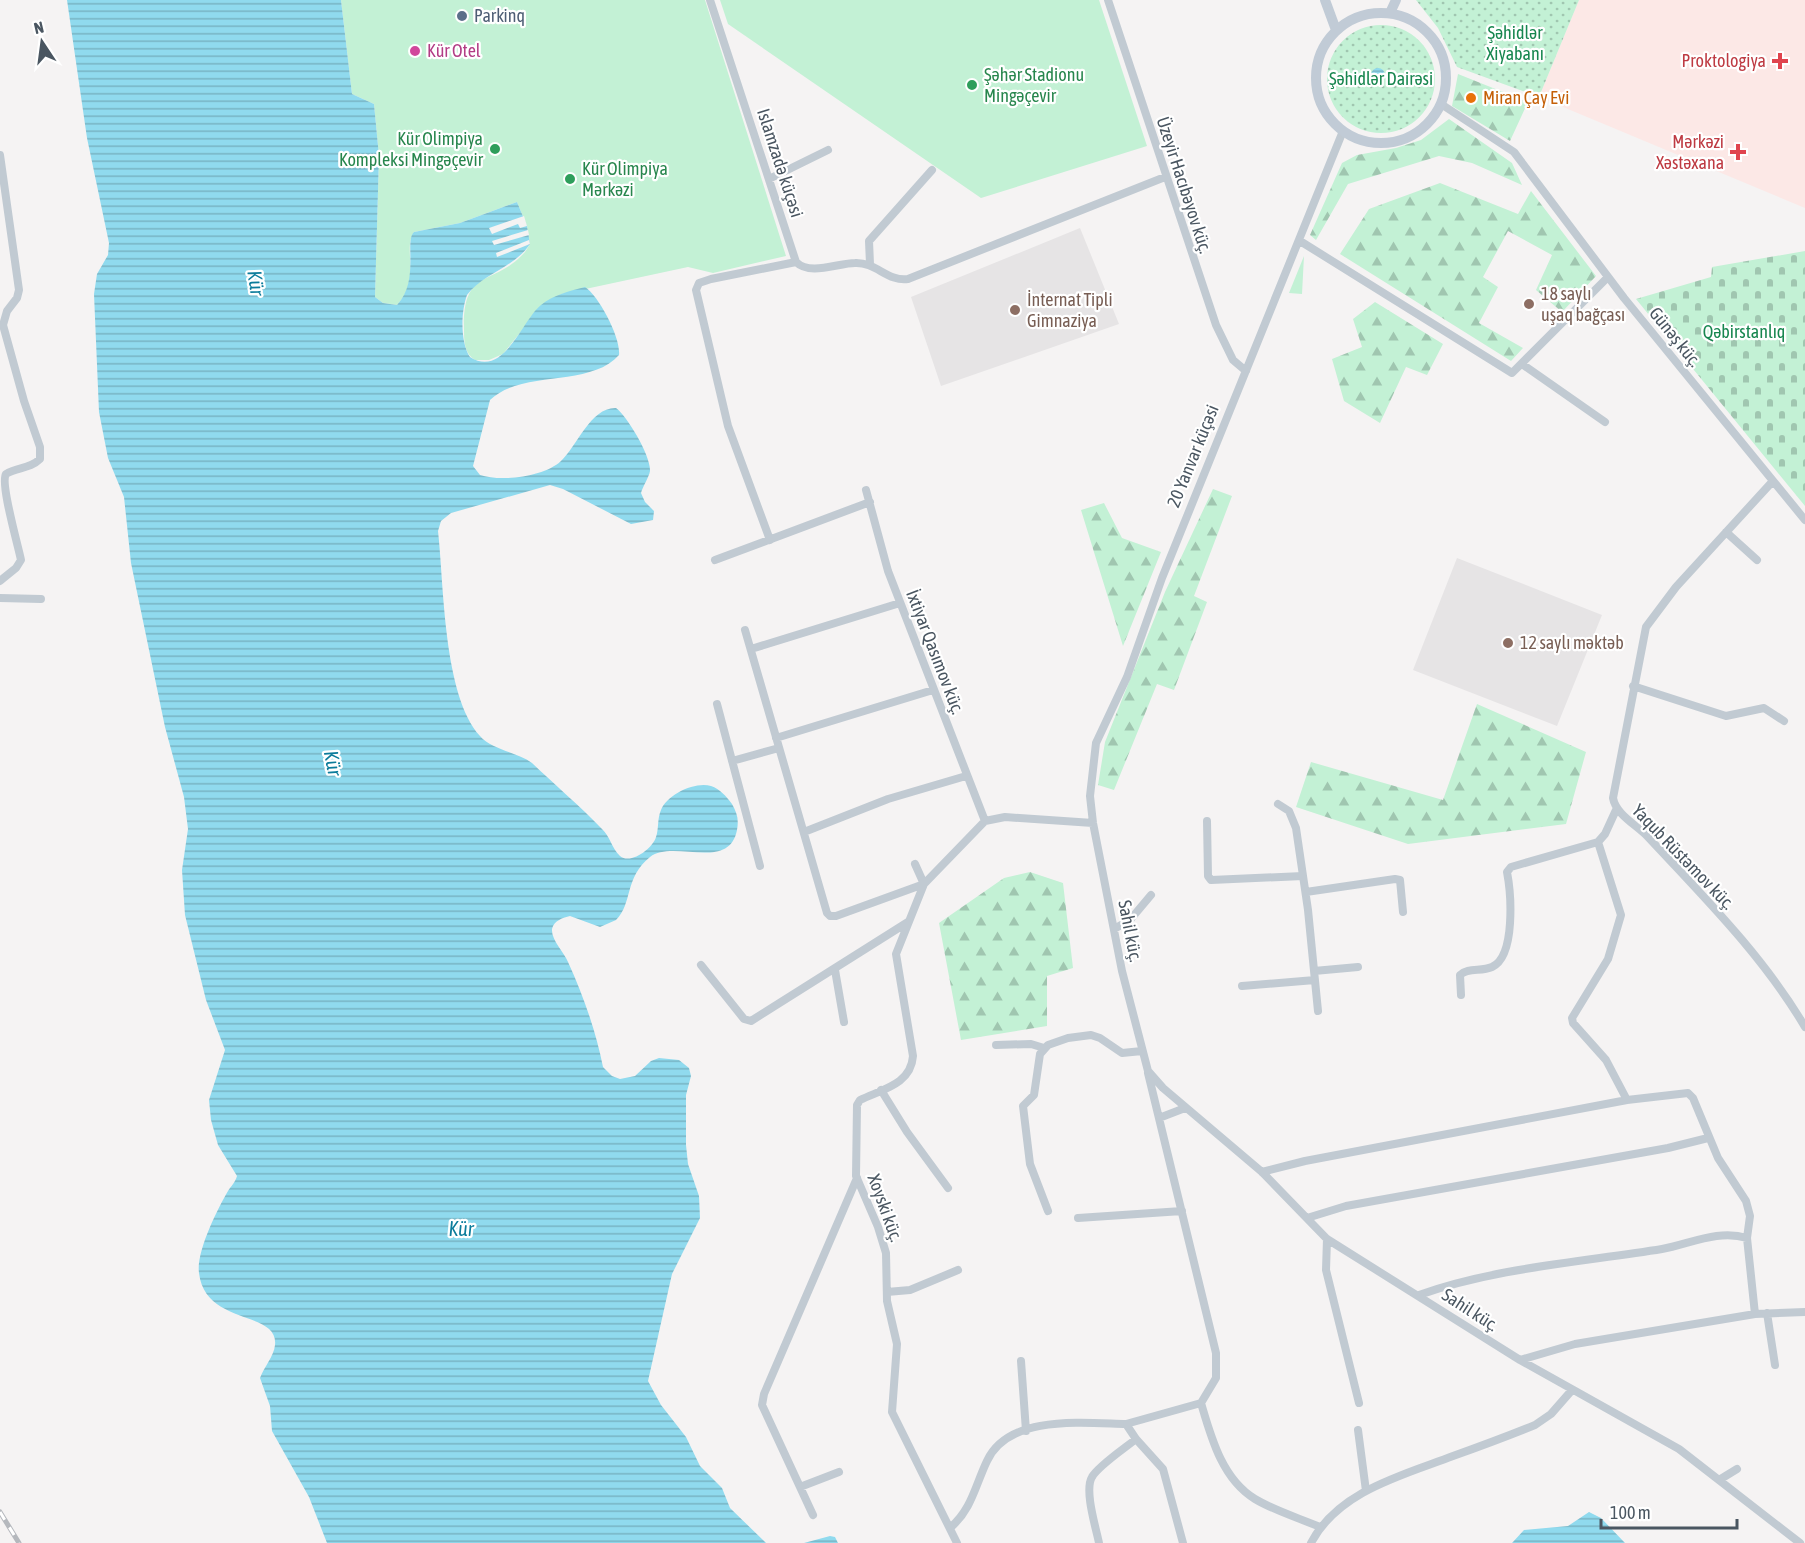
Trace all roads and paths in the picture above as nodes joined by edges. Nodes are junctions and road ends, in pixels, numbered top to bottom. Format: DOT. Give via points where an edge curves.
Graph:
graph roads {
  1 [pos="710,0"];
  2 [pos="1108,0"];
  3 [pos="1325,0"];
  4 [pos="1396,0"];
  5 [pos="1390,13"];
  6 [pos="1336,30"];
  7 [pos="1441,104"];
  8 [pos="1343,131"];
  9 [pos="828,150"];
  10 [pos="0,155"];
  11 [pos="932,170"];
  12 [pos="1165,177"];
  13 [pos="770,179"];
  14 [pos="1300,241"];
  15 [pos="796,262"];
  16 [pos="870,264"];
  17 [pos="1608,277"];
  18 [pos="1522,364"];
  19 [pos="1246,371"];
  20 [pos="1605,422"];
  21 [pos="1772,482"];
  22 [pos="866,490"];
  23 [pos="870,502"];
  24 [pos="1805,519"];
  25 [pos="1726,532"];
  26 [pos="770,540"];
  27 [pos="715,560"];
  28 [pos="1757,560"];
  29 [pos="0,581"];
  30 [pos="0,598"];
  31 [pos="41,598"];
  32 [pos="900,603"];
  33 [pos="745,630"];
  34 [pos="751,650"];
  35 [pos="1633,686"];
  36 [pos="933,690"];
  37 [pos="717,704"];
  38 [pos="1784,721"];
  39 [pos="776,738"];
  40 [pos="779,748"];
  41 [pos="732,761"];
  42 [pos="966,776"];
  43 [pos="1090,796"];
  44 [pos="1278,804"];
  45 [pos="1616,810"];
  46 [pos="985,821"];
  47 [pos="1208,821"];
  48 [pos="1093,823"];
  49 [pos="804,832"];
  50 [pos="1598,842"];
  51 [pos="915,864"];
  52 [pos="760,866"];
  53 [pos="1303,876"];
  54 [pos="924,884"];
  55 [pos="1306,892"];
  56 [pos="1151,895"];
  57 [pos="1403,912"];
  58 [pos="908,922"];
  59 [pos="1114,928"];
  60 [pos="701,965"];
  61 [pos="1358,966"];
  62 [pos="835,970"];
  63 [pos="1314,971"];
  64 [pos="1315,980"];
  65 [pos="1242,986"];
  66 [pos="1461,995"];
  67 [pos="1318,1011"];
  68 [pos="844,1023"];
  69 [pos="1805,1027"];
  70 [pos="996,1045"];
  71 [pos="1044,1048"];
  72 [pos="1142,1051"];
  73 [pos="1148,1071"];
  74 [pos="881,1090"];
  75 [pos="1627,1100"];
  76 [pos="1185,1108"];
  77 [pos="1159,1118"];
  78 [pos="1708,1138"];
  79 [pos="1262,1172"];
  80 [pos="857,1178"];
  81 [pos="948,1188"];
  82 [pos="1048,1211"];
  83 [pos="1182,1211"];
  84 [pos="1078,1218"];
  85 [pos="1307,1218"];
  86 [pos="1747,1238"];
  87 [pos="1327,1239"];
  88 [pos="958,1270"];
  89 [pos="887,1292"];
  90 [pos="1419,1295"];
  91 [pos="1805,1312"];
  92 [pos="1767,1313"];
  93 [pos="1755,1314"];
  94 [pos="1520,1360"];
  95 [pos="1022,1361"];
  96 [pos="1775,1365"];
  97 [pos="1572,1390"];
  98 [pos="1201,1403"];
  99 [pos="1359,1403"];
  100 [pos="1126,1424"];
  101 [pos="1358,1430"];
  102 [pos="1026,1431"];
  103 [pos="1136,1439"];
  104 [pos="1737,1469"];
  105 [pos="839,1472"];
  106 [pos="1719,1480"];
  107 [pos="800,1487"];
  108 [pos="1366,1491"];
  109 [pos="813,1515"];
  110 [pos="1320,1527"];
  111 [pos="950,1528"];
  112 [pos="957,1543"];
  113 [pos="1099,1543"];
  114 [pos="1183,1543"];
  115 [pos="1311,1543"];
  116 [pos="1800,1543"];
  1 -- 13 [label="street, Islamzadə küçəsi"];
  2 -- 12 [label="street, Üzeyir Hacıbəyov küç."];
  3 -- 6 [label="main road"];
  4 -- 5 [label="main road"];
  5 -- 6 [label="main road" via="1367,14"];
  5 -- 7 [label="main road" via="1421,26 1436,42 1445,62"];
  6 -- 8 [label="main road" via="1321,51 1316,83 1325,113"];
  7 -- 8 [label="main road" via="1416,133 1392,142 1366,142"];
  7 -- 17 [label="street, Günəş küç." via="1514,152"];
  8 -- 14 [label="street, 20 Yanvar küçəsi"];
  9 -- 13 [label="street"];
  10 -- 29 [label="street" via="19,290 3,325 40,447 40,459 34,465 6,473 2,478 3,503 21,560"];
  11 -- 16 [label="street" via="869,241"];
  12 -- 16 [label="street" via="908,279 898,280"];
  12 -- 19 [label="street, Üzeyir Hacıbəyov küç." via="1222,343"];
  13 -- 15 [label="street, Islamzadə küçəsi"];
  14 -- 18 [label="street" via="1512,373"];
  14 -- 19 [label="street, 20 Yanvar küçəsi"];
  15 -- 16 [label="street" via="809,268"];
  15 -- 26 [label="street" via="711,279 699,284 696,290 728,426"];
  17 -- 18 [label="street"];
  17 -- 21 [label="street, Günəş küç."];
  18 -- 20 [label="street"];
  19 -- 43 [label="street, 20 Yanvar küçəsi" via="1162,578 1127,677 1100,728"];
  21 -- 24 [label="street, Günəş küç."];
  21 -- 25 [label="street, Yaqub Rüstəmov küç."];
  22 -- 23 [label="street, İxtiyar Qasımov küç."];
  23 -- 26 [label="street"];
  23 -- 32 [label="street, İxtiyar Qasımov küç."];
  25 -- 28 [label="street"];
  25 -- 35 [label="street, Yaqub Rüstəmov küç." via="1649,622"];
  26 -- 27 [label="street"];
  30 -- 31 [label="street"];
  32 -- 34 [label="street"];
  32 -- 36 [label="street, İxtiyar Qasımov küç."];
  33 -- 34 [label="street"];
  34 -- 39 [label="street"];
  35 -- 38 [label="street" via="1726,716 1764,708"];
  35 -- 45 [label="street, Yaqub Rüstəmov küç." via="1613,790"];
  36 -- 39 [label="street"];
  36 -- 42 [label="street, İxtiyar Qasımov küç."];
  37 -- 41 [label="street"];
  39 -- 40 [label="street"];
  40 -- 41 [label="street"];
  40 -- 49 [label="street"];
  41 -- 52 [label="street"];
  42 -- 46 [label="street, İxtiyar Qasımov küç."];
  42 -- 49 [label="street" via="888,799"];
  43 -- 48 [label="street, Sahil küç."];
  44 -- 53 [label="street" via="1293,816"];
  45 -- 50 [label="street"];
  45 -- 69 [label="street, Yaqub Rüstəmov küç." via="1642,831 1736,934 1780,988"];
  46 -- 48 [label="street" via="1005,817"];
  46 -- 54 [label="street, Xoyski küç."];
  47 -- 53 [label="street" via="1211,880"];
  48 -- 59 [label="street, Sahil küç."];
  49 -- 54 [label="street" via="830,916"];
  50 -- 66 [label="street" via="1511,867 1507,872 1509,936 1493,967 1460,975"];
  50 -- 75 [label="street" via="1621,915 1608,959 1572,1018 1606,1060"];
  51 -- 54 [label="street"];
  53 -- 55 [label="street"];
  54 -- 58 [label="street, Xoyski küç."];
  55 -- 57 [label="street" via="1400,880"];
  55 -- 63 [label="street"];
  56 -- 59 [label="street" via="1130,920"];
  58 -- 62 [label="street"];
  58 -- 74 [label="street, Xoyski küç." via="896,954 912,1068 904,1079"];
  59 -- 72 [label="street, Sahil küç."];
  60 -- 62 [label="street" via="744,1019 751,1021"];
  61 -- 63 [label="street"];
  62 -- 68 [label="street"];
  63 -- 64 [label="street"];
  64 -- 65 [label="street"];
  64 -- 67 [label="street"];
  70 -- 71 [label="street" via="1030,1044"];
  71 -- 72 [label="street" via="1081,1035 1100,1038 1122,1053"];
  71 -- 82 [label="street" via="1034,1095 1023,1106 1030,1164"];
  72 -- 73 [label="street, Sahil küç."];
  73 -- 76 [label="street, Sahil küç."];
  73 -- 77 [label="street, Sahil küç."];
  74 -- 80 [label="street, Xoyski küç." via="857,1105"];
  74 -- 81 [label="street" via="906,1132"];
  75 -- 78 [label="street" via="1688,1093"];
  75 -- 79 [label="street"];
  76 -- 77 [label="street"];
  76 -- 79 [label="street, Sahil küç."];
  77 -- 83 [label="street, Sahil küç."];
  78 -- 85 [label="street" via="1346,1206"];
  78 -- 86 [label="street" via="1746,1201 1750,1216"];
  79 -- 85 [label="street, Sahil küç."];
  80 -- 89 [label="street, Xoyski küç." via="886,1253"];
  80 -- 107 [label="street" via="764,1394 764,1414"];
  83 -- 84 [label="street"];
  83 -- 98 [label="street, Sahil küç." via="1217,1360 1216,1378"];
  85 -- 87 [label="street, Sahil küç."];
  86 -- 90 [label="street" via="1721,1235 1670,1248 1459,1282"];
  86 -- 93 [label="street"];
  87 -- 90 [label="street, Sahil küç."];
  87 -- 99 [label="street" via="1326,1270"];
  88 -- 89 [label="street" via="910,1290"];
  89 -- 111 [label="street, Xoyski küç." via="898,1352 892,1412"];
  90 -- 94 [label="street, Sahil küç."];
  91 -- 92 [label="street"];
  92 -- 93 [label="street"];
  92 -- 96 [label="street"];
  93 -- 94 [label="street" via="1575,1344"];
  94 -- 97 [label="street, Sahil küç."];
  95 -- 102 [label="street"];
  97 -- 106 [label="street, Sahil küç." via="1679,1449"];
  97 -- 108 [label="street" via="1535,1425"];
  98 -- 100 [label="street"];
  98 -- 110 [label="street" via="1216,1449 1236,1482 1254,1498"];
  100 -- 102 [label="street" via="1071,1421"];
  100 -- 103 [label="street"];
  101 -- 108 [label="street"];
  102 -- 111 [label="street" via="996,1448 987,1460 970,1507"];
  103 -- 113 [label="street" via="1092,1476 1089,1485"];
  103 -- 114 [label="street" via="1163,1469"];
  104 -- 106 [label="street"];
  105 -- 107 [label="street"];
  106 -- 116 [label="street, Sahil küç."];
  107 -- 109 [label="street"];
  108 -- 110 [label="street"];
  110 -- 115 [label="street"];
  111 -- 112 [label="street, Xoyski küç."];
}
